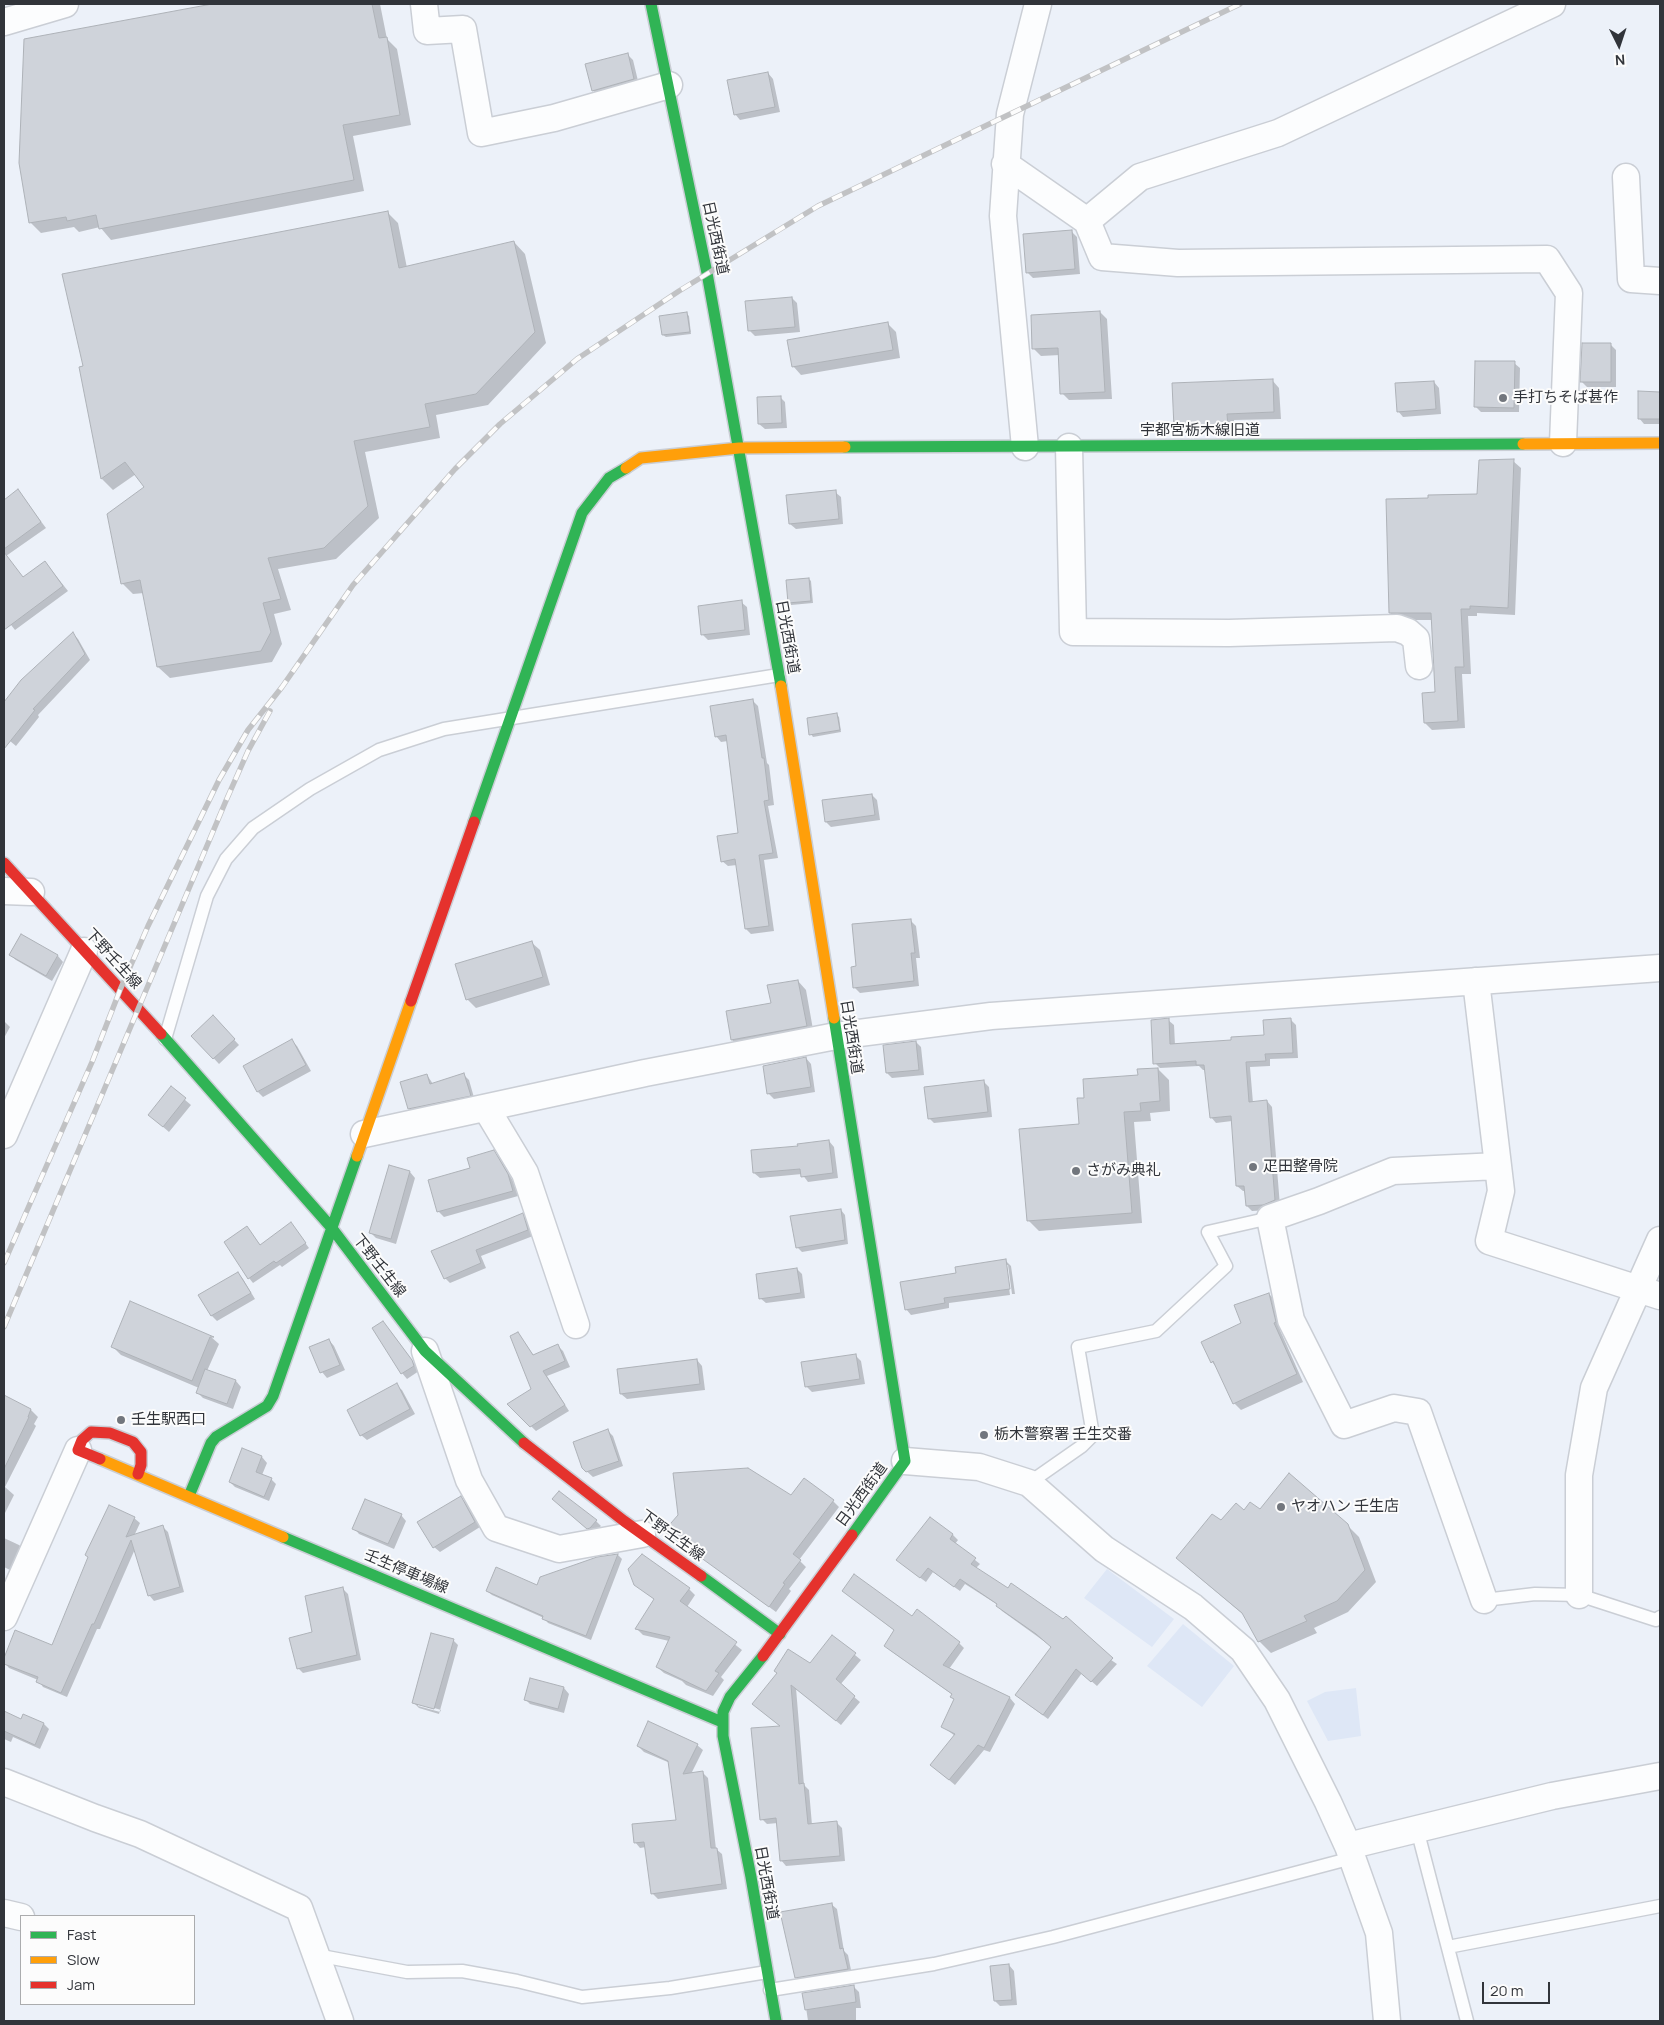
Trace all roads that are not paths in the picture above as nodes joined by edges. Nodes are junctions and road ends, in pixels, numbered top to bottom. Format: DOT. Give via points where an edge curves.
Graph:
graph roads {
  1 [pos="65,4"];
  2 [pos="424,4"];
  3 [pos="651,4"];
  4 [pos="1038,4"];
  5 [pos="1552,4"];
  6 [pos="4,22"];
  7 [pos="669,85"];
  8 [pos="1005,164"];
  9 [pos="1626,177"];
  10 [pos="1088,221"];
  11 [pos="1660,281"];
  12 [pos="1563,443"];
  13 [pos="1660,443"];
  14 [pos="1070,446"];
  15 [pos="1025,447"];
  16 [pos="739,448"];
  17 [pos="1419,666"];
  18 [pos="779,675"];
  19 [pos="509,719"];
  20 [pos="4,863"];
  21 [pos="4,891"];
  22 [pos="31,892"];
  23 [pos="84,951"];
  24 [pos="1660,968"];
  25 [pos="1476,981"];
  26 [pos="836,1036"];
  27 [pos="165,1039"];
  28 [pos="486,1108"];
  29 [pos="364,1134"];
  30 [pos="4,1135"];
  31 [pos="1498,1166"];
  32 [pos="1270,1218"];
  33 [pos="330,1228"];
  34 [pos="1660,1240"];
  35 [pos="1649,1292"];
  36 [pos="576,1324"];
  37 [pos="425,1351"];
  38 [pos="78,1450"];
  39 [pos="905,1461"];
  40 [pos="138,1474"];
  41 [pos="1029,1483"];
  42 [pos="189,1496"];
  43 [pos="642,1534"];
  44 [pos="1579,1595"];
  45 [pos="1484,1600"];
  46 [pos="4,1617"];
  47 [pos="1660,1617"];
  48 [pos="780,1634"];
  49 [pos="722,1722"];
  50 [pos="1660,1776"];
  51 [pos="4,1782"];
  52 [pos="1417,1829"];
  53 [pos="1350,1852"];
  54 [pos="1660,1906"];
  55 [pos="4,1913"];
  56 [pos="20,1917"];
  57 [pos="1448,1947"];
  58 [pos="316,1955"];
  59 [pos="767,1972"];
  60 [pos="770,1990"];
  61 [pos="340,2021"];
  62 [pos="776,2021"];
  63 [pos="1387,2021"];
  64 [pos="1467,2021"];
  1 -- 6 [label="street"];
  2 -- 7 [label="street" via="427,31 463,29 481,133 554,118"];
  3 -- 7 [label="main road, 日光西街道"];
  4 -- 8 [label="street" via="1010,114"];
  5 -- 10 [label="street" via="1278,133 1140,177"];
  7 -- 16 [label="main road, 日光西街道" via="708,273"];
  8 -- 10 [label="street"];
  8 -- 15 [label="street" via="1003,216"];
  9 -- 11 [label="street" via="1631,279"];
  10 -- 12 [label="street" via="1102,257 1178,263 1547,259 1569,293"];
  12 -- 13 [label="main road, 宇都宮栃木線旧道"];
  12 -- 14 [label="main road, 宇都宮栃木線旧道"];
  14 -- 15 [label="main road, 宇都宮栃木線旧道"];
  14 -- 17 [label="street" via="1073,632 1229,633 1397,628 1416,639"];
  15 -- 16 [label="main road, 宇都宮栃木線旧道"];
  16 -- 18 [label="main road, 日光西街道"];
  16 -- 19 [label="main road, 宇都宮栃木線旧道" via="641,458 609,478 582,514"];
  18 -- 19 [label="lane"];
  18 -- 26 [label="main road, 日光西街道"];
  19 -- 27 [label="lane" via="444,729 379,750 310,788 253,828 226,859 207,896"];
  19 -- 29 [label="main road, 宇都宮栃木線旧道"];
  20 -- 22 [label="main road, 下野壬生線"];
  21 -- 22 [label="street"];
  22 -- 23 [label="main road, 下野壬生線"];
  23 -- 27 [label="main road, 下野壬生線"];
  23 -- 30 [label="street"];
  24 -- 25 [label="street"];
  25 -- 26 [label="street" via="1068,1009"];
  25 -- 31 [label="street"];
  26 -- 28 [label="street"];
  26 -- 39 [label="main road, 日光西街道"];
  27 -- 33 [label="main road, 下野壬生線"];
  28 -- 29 [label="street"];
  28 -- 36 [label="street" via="526,1173"];
  29 -- 33 [label="main road, 宇都宮栃木線旧道"];
  31 -- 32 [label="street" via="1393,1171"];
  31 -- 35 [label="street" via="1501,1191 1489,1241"];
  32 -- 41 [label="lane" via="1208,1232 1226,1266 1156,1331 1078,1347 1093,1435"];
  32 -- 45 [label="street" via="1291,1320 1344,1425 1394,1408 1418,1412"];
  33 -- 37 [label="main road, 下野壬生線"];
  33 -- 42 [label="main road, 宇都宮栃木線旧道" via="273,1396 267,1406 216,1437"];
  34 -- 35 [label="street"];
  35 -- 44 [label="street" via="1594,1388 1579,1475"];
  37 -- 43 [label="main road, 下野壬生線" via="530,1448"];
  37 -- 43 [label="street" via="469,1480 496,1528 559,1549"];
  38 -- 40 [label="main road, 壬生停車場線"];
  38 -- 40 [label="main road" via="82,1440 91,1432 110,1432 133,1442 141,1452"];
  38 -- 46 [label="street"];
  39 -- 41 [label="street" via="978,1467"];
  39 -- 48 [label="main road, 日光西街道"];
  40 -- 42 [label="main road, 壬生停車場線"];
  41 -- 53 [label="street" via="1104,1549 1194,1607 1244,1650 1276,1700"];
  42 -- 49 [label="main road, 壬生停車場線"];
  43 -- 48 [label="main road, 下野壬生線"];
  44 -- 45 [label="lane" via="1536,1594"];
  44 -- 47 [label="lane" via="1656,1620"];
  48 -- 49 [label="main road, 日光西街道" via="730,1697"];
  49 -- 59 [label="main road, 日光西街道"];
  50 -- 52 [label="street" via="1552,1796"];
  51 -- 58 [label="street" via="140,1834 299,1908"];
  52 -- 53 [label="street"];
  52 -- 57 [label="lane"];
  53 -- 60 [label="lane" via="1062,1934 934,1964"];
  53 -- 63 [label="street" via="1379,1933"];
  54 -- 57 [label="lane"];
  55 -- 56 [label="street"];
  57 -- 64 [label="lane"];
  58 -- 59 [label="lane" via="407,1972 462,1971 582,1997 670,1988"];
  58 -- 61 [label="street"];
  59 -- 60 [label="main road, 日光西街道"];
  60 -- 62 [label="main road, 日光西街道"];
}
